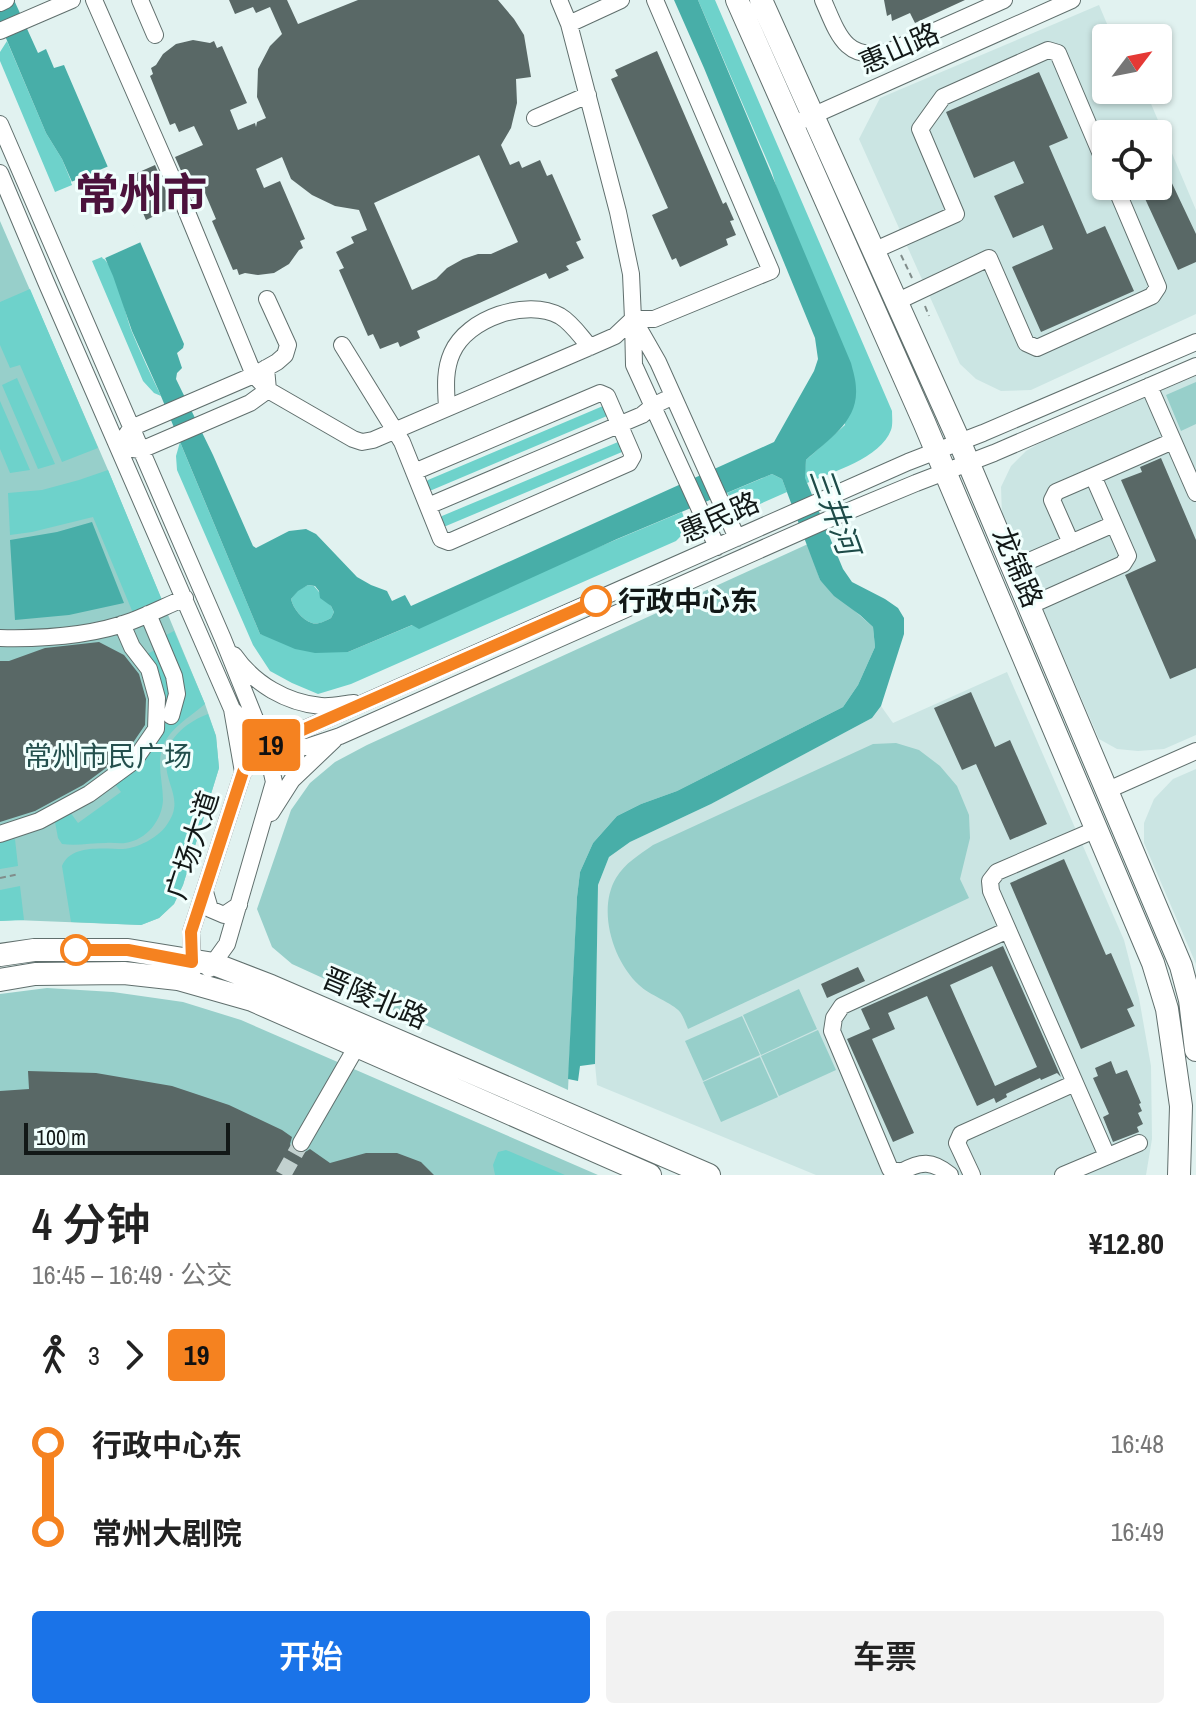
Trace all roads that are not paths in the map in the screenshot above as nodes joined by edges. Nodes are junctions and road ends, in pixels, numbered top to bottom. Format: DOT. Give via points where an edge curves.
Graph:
graph roads {
  1 [pos="6,0"];
  2 [pos="72,0"];
  3 [pos="94,0"];
  4 [pos="140,0"];
  5 [pos="559,0"];
  6 [pos="621,0"];
  7 [pos="655,0"];
  8 [pos="737,0"];
  9 [pos="761,0"];
  10 [pos="823,0"];
  11 [pos="1004,0"];
  12 [pos="1072,0"];
  13 [pos="0,3"];
  14 [pos="1043,6"];
  15 [pos="569,24"];
  16 [pos="0,31"];
  17 [pos="155,35"];
  18 [pos="588,95"];
  19 [pos="535,118"];
  20 [pos="802,120"];
  21 [pos="0,124"];
  22 [pos="1092,133"];
  23 [pos="0,173"];
  24 [pos="1121,200"];
  25 [pos="873,251"];
  26 [pos="267,299"];
  27 [pos="896,302"];
  28 [pos="633,319"];
  29 [pos="1196,342"];
  30 [pos="342,345"];
  31 [pos="590,347"];
  32 [pos="1196,366"];
  33 [pos="260,372"];
  34 [pos="1149,386"];
  35 [pos="268,390"];
  36 [pos="673,396"];
  37 [pos="653,406"];
  38 [pos="447,408"];
  39 [pos="620,425"];
  40 [pos="131,428"];
  41 [pos="395,430"];
  42 [pos="1173,441"];
  43 [pos="118,447"];
  44 [pos="141,450"];
  45 [pos="964,453"];
  46 [pos="941,462"];
  47 [pos="414,472"];
  48 [pos="1093,476"];
  49 [pos="1196,493"];
  50 [pos="428,506"];
  51 [pos="1114,524"];
  52 [pos="737,538"];
  53 [pos="1071,543"];
  54 [pos="717,547"];
  55 [pos="1013,568"];
  56 [pos="185,598"];
  57 [pos="1029,606"];
  58 [pos="148,614"];
  59 [pos="122,624"];
  60 [pos="0,638"];
  61 [pos="223,639"];
  62 [pos="371,701"];
  63 [pos="232,709"];
  64 [pos="171,716"];
  65 [pos="340,736"];
  66 [pos="266,746"];
  67 [pos="1196,751"];
  68 [pos="243,772"];
  69 [pos="1108,790"];
  70 [pos="1097,829"];
  71 [pos="0,834"];
  72 [pos="259,835"];
  73 [pos="205,892"];
  74 [pos="239,905"];
  75 [pos="1008,930"];
  76 [pos="0,955"];
  77 [pos="200,970"];
  78 [pos="0,980"];
  79 [pos="1193,998"];
  80 [pos="357,1046"];
  81 [pos="1196,1050"];
  82 [pos="1075,1083"];
  83 [pos="301,1143"];
  84 [pos="1139,1143"];
  85 [pos="1107,1156"];
  86 [pos="626,1170"];
  87 [pos="650,1175"];
  88 [pos="709,1175"];
  89 [pos="950,1175"];
  90 [pos="972,1175"];
  91 [pos="1063,1175"];
  92 [pos="1179,1175"];
  1 -- 13 [label="street"];
  2 -- 16 [label="street"];
  3 -- 33 [label="street"];
  4 -- 17 [label="street"];
  5 -- 15 [label="street"];
  6 -- 15 [label="street"];
  7 -- 28 [label="street" via="771,271 654,319"];
  8 -- 20 [label="main road, 龙锦路"];
  9 -- 20 [label="main road, 龙锦路"];
  10 -- 11 [label="street" via="838,35 860,53 873,55"];
  12 -- 14 [label="street, 惠山路"];
  14 -- 20 [label="street, 惠山路"];
  15 -- 18 [label="street"];
  18 -- 19 [label="street"];
  18 -- 28 [label="street" via="631,274"];
  20 -- 25 [label="main road, 龙锦路"];
  20 -- 46 [label="main road, 龙锦路"];
  21 -- 40 [label="street"];
  22 -- 25 [label="street" via="1058,53 1048,50 943,97 920,129 956,214"];
  23 -- 43 [label="street, 广场大道"];
  24 -- 27 [label="street" via="1158,287 1152,296 1037,348 1026,343 989,258"];
  25 -- 27 [label="main road, 龙锦路"];
  26 -- 33 [label="street" via="288,345 285,355"];
  27 -- 45 [label="main road, 龙锦路"];
  28 -- 31 [label="street" via="615,336"];
  28 -- 36 [label="street"];
  28 -- 37 [label="street" via="634,365"];
  29 -- 45 [label="street, 惠民路"];
  30 -- 41 [label="street"];
  31 -- 38 [label="street"];
  31 -- 38 [label="street" via="561,317 542,309 524,308 490,319 464,335 452,352"];
  32 -- 34 [label="street, 惠民路"];
  33 -- 35 [label="street"];
  33 -- 40 [label="street"];
  34 -- 42 [label="street"];
  34 -- 45 [label="street, 惠民路"];
  35 -- 41 [label="street" via="362,442"];
  35 -- 44 [label="street" via="250,403"];
  36 -- 37 [label="street"];
  36 -- 52 [label="street"];
  37 -- 39 [label="street"];
  37 -- 54 [label="street"];
  38 -- 41 [label="street"];
  39 -- 47 [label="street" via="607,396 600,393"];
  39 -- 50 [label="street"];
  39 -- 50 [label="street" via="633,456 629,463 449,542 441,539"];
  40 -- 43 [label="street"];
  40 -- 44 [label="street"];
  41 -- 47 [label="street"];
  42 -- 48 [label="street"];
  42 -- 49 [label="street"];
  43 -- 44 [label="street"];
  43 -- 56 [label="street, 广场大道"];
  44 -- 61 [label="street"];
  45 -- 46 [label="street, 惠民路"];
  45 -- 55 [label="main road, 龙锦路"];
  46 -- 52 [label="street, 惠民路" via="820,501"];
  46 -- 65 [label="street, 惠民路" via="827,520"];
  46 -- 70 [label="main road, 龙锦路"];
  47 -- 50 [label="street"];
  48 -- 51 [label="street"];
  48 -- 53 [label="street" via="1056,492 1052,500"];
  51 -- 53 [label="street"];
  51 -- 57 [label="street" via="1128,556 1123,564"];
  52 -- 54 [label="street, 惠民路"];
  53 -- 55 [label="street"];
  54 -- 62 [label="street, 惠民路"];
  55 -- 57 [label="main road, 龙锦路"];
  56 -- 58 [label="street"];
  56 -- 63 [label="street, 广场大道"];
  57 -- 69 [label="main road, 龙锦路"];
  58 -- 59 [label="street"];
  58 -- 64 [label="street" via="174,676 177,694"];
  59 -- 60 [label="street" via="84,633"];
  59 -- 71 [label="street" via="149,669 157,698 156,729 134,761 89,794 39,821"];
  61 -- 62 [label="street" via="265,686 295,701 324,707"];
  61 -- 66 [label="street"];
  62 -- 66 [label="street, 惠民路"];
  63 -- 66 [label="street"];
  63 -- 68 [label="street, 广场大道"];
  65 -- 66 [label="street, 惠民路" via="307,747"];
  65 -- 72 [label="street" via="292,780"];
  66 -- 68 [label="street, 惠民路"];
  66 -- 72 [label="street" via="274,782"];
  67 -- 69 [label="street"];
  68 -- 73 [label="street, 广场大道"];
  69 -- 79 [label="main road, 龙锦路"];
  70 -- 75 [label="street" via="997,872 991,891"];
  70 -- 92 [label="main road, 龙锦路" via="1167,1009 1181,1106"];
  72 -- 74 [label="street"];
  73 -- 74 [label="street" via="210,909 224,915"];
  73 -- 77 [label="street, 广场大道" via="191,932"];
  74 -- 77 [label="street" via="227,944"];
  75 -- 82 [label="street"];
  75 -- 89 [label="street" via="842,1006 834,1018 832,1031 890,1169 901,1172 916,1164 935,1164"];
  76 -- 77 [label="main road, 晋陵北路" via="128,950"];
  77 -- 78 [label="main road, 晋陵北路" via="178,979 124,973 35,974"];
  77 -- 80 [label="main road, 晋陵北路" via="252,1000"];
  77 -- 88 [label="main road, 晋陵北路" via="271,986"];
  79 -- 81 [label="main road, 龙锦路"];
  80 -- 83 [label="street"];
  80 -- 86 [label="main road, 晋陵北路"];
  82 -- 85 [label="street"];
  82 -- 90 [label="street" via="961,1134 957,1143"];
  84 -- 85 [label="street"];
  85 -- 91 [label="street"];
  86 -- 87 [label="main road, 晋陵北路"];
}
